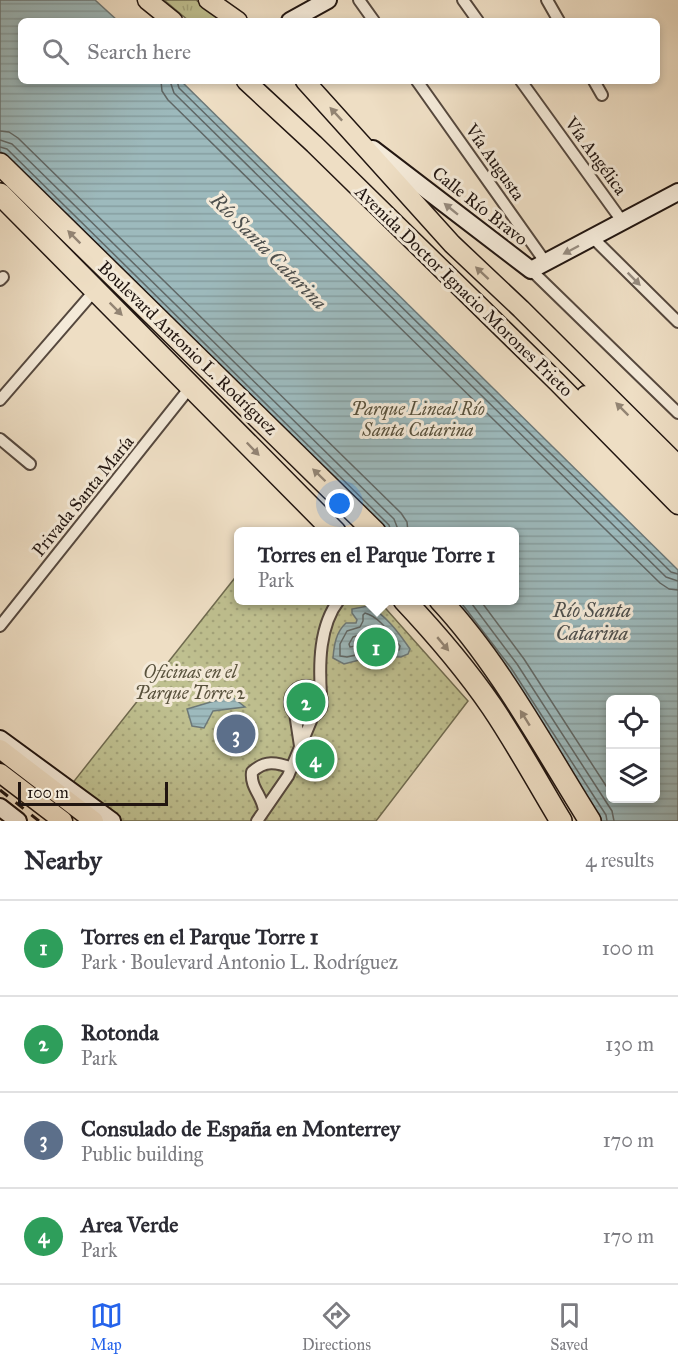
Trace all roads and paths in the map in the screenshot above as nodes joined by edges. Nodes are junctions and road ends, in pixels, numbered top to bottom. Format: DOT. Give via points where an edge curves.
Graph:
graph roads {
  1 [pos="147,0"];
  2 [pos="208,0"];
  3 [pos="328,0"];
  4 [pos="359,0"];
  5 [pos="463,0"];
  6 [pos="547,0"];
  7 [pos="169,18"];
  8 [pos="234,18"];
  9 [pos="295,18"];
  10 [pos="372,18"];
  11 [pos="476,18"];
  12 [pos="557,18"];
  13 [pos="249,84"];
  14 [pos="308,84"];
  15 [pos="419,84"];
  16 [pos="523,84"];
  17 [pos="596,84"];
  18 [pos="602,95"];
  19 [pos="359,139"];
  20 [pos="0,164"];
  21 [pos="678,192"];
  22 [pos="0,194"];
  23 [pos="622,221"];
  24 [pos="592,238"];
  25 [pos="539,266"];
  26 [pos="96,289"];
  27 [pos="678,322"];
  28 [pos="557,382"];
  29 [pos="192,386"];
  30 [pos="0,400"];
  31 [pos="678,413"];
  32 [pos="0,439"];
  33 [pos="30,465"];
  34 [pos="678,465"];
  35 [pos="678,483"];
  36 [pos="678,505"];
  37 [pos="331,527"];
  38 [pos="371,527"];
  39 [pos="335,605"];
  40 [pos="408,605"];
  41 [pos="444,605"];
  42 [pos="0,626"];
  43 [pos="319,665"];
  44 [pos="301,687"];
  45 [pos="321,695"];
  46 [pos="298,715"];
  47 [pos="311,721"];
  48 [pos="0,739"];
  49 [pos="515,744"];
  50 [pos="300,746"];
  51 [pos="0,749"];
  52 [pos="556,767"];
  53 [pos="292,768"];
  54 [pos="0,772"];
  55 [pos="0,807"];
  56 [pos="257,818"];
  57 [pos="18,821"];
  58 [pos="63,821"];
  59 [pos="94,821"];
  60 [pos="112,821"];
  61 [pos="544,821"];
  62 [pos="561,821"];
  63 [pos="577,821"];
  64 [pos="590,821"];
  1 -- 7 [label="main road"];
  2 -- 8 [label="main road"];
  3 -- 9 [label="street"];
  4 -- 10 [label="street"];
  5 -- 11 [label="street"];
  6 -- 12 [label="street"];
  13 -- 28 [label="main road, Avenida Doctor Ignacio Morones Prieto"];
  19 -- 14 [label="main road, Avenida Doctor Ignacio Morones Prieto, one-way"];
  15 -- 25 [label="street, Vía Augusta"];
  16 -- 23 [label="street, Vía Angélica"];
  17 -- 18 [label="street"];
  25 -- 19 [label="street, Calle Río Bravo, one-way"];
  34 -- 19 [label="main road, Avenida Doctor Ignacio Morones Prieto, one-way" via="452,244"];
  38 -- 20 [label="highway, Boulevard Antonio L. Rodríguez, one-way"];
  21 -- 23 [label="street"];
  22 -- 26 [label="highway, Boulevard Antonio L. Rodríguez"];
  23 -- 24 [label="street"];
  24 -- 25 [label="street, one-way"];
  24 -- 27 [label="street, one-way"];
  25 -- 31 [label="street, Vía Augusta"];
  26 -- 29 [label="highway, Boulevard Antonio L. Rodríguez, one-way"];
  26 -- 30 [label="street"];
  28 -- 35 [label="main road" via="591,399"];
  28 -- 36 [label="main road, Avenida Doctor Ignacio Morones Prieto"];
  29 -- 37 [label="highway, Boulevard Antonio L. Rodríguez, one-way"];
  29 -- 42 [label="street, Privada Santa María"];
  32 -- 33 [label="street"];
  39 -- 43 [label="street" via="326,626"];
  40 -- 49 [label="highway, one-way" via="471,678"];
  52 -- 41 [label="highway, one-way" via="474,640"];
  43 -- 44 [label="street"];
  43 -- 45 [label="street"];
  44 -- 45 [label="street" via="315,688"];
  44 -- 46 [label="street" via="291,700"];
  45 -- 47 [label="street" via="322,707"];
  46 -- 47 [label="street"];
  46 -- 50 [label="street"];
  47 -- 50 [label="street"];
  48 -- 60 [label="street"];
  49 -- 61 [label="highway"];
  49 -- 62 [label="highway"];
  50 -- 53 [label="street"];
  51 -- 59 [label="main road"];
  52 -- 63 [label="highway" via="557,778"];
  52 -- 64 [label="highway"];
  53 -- 56 [label="street"];
  53 -- 56 [label="street" via="270,763 252,772 251,781 262,801"];
  54 -- 58 [label="main road"];
  55 -- 57 [label="street"];
}
